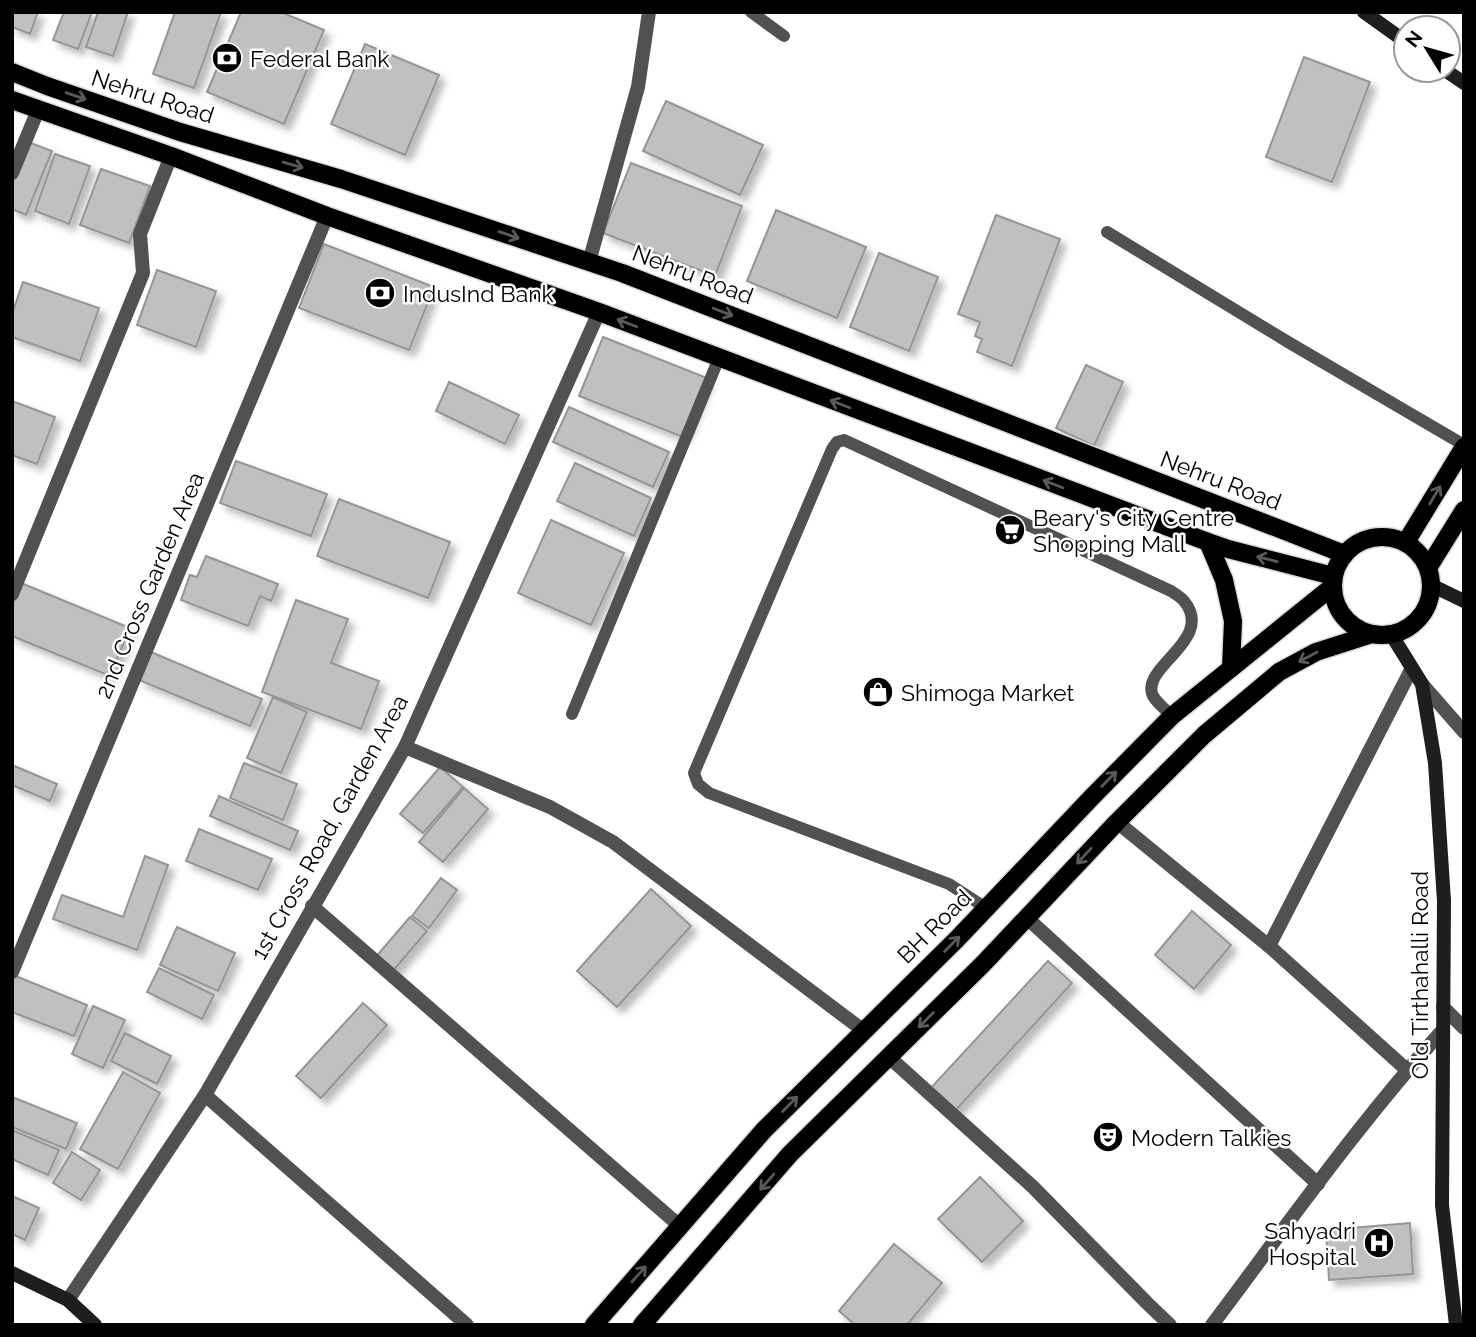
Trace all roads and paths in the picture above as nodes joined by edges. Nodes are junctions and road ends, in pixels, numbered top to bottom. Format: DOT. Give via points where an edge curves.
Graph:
graph roads {
  1 [pos="649,12"];
  2 [pos="751,12"];
  3 [pos="1364,12"];
  4 [pos="1392,32"];
  5 [pos="783,36"];
  6 [pos="12,72"];
  7 [pos="12,100"];
  8 [pos="38,110"];
  9 [pos="171,156"];
  10 [pos="12,173"];
  11 [pos="327,216"];
  12 [pos="1107,232"];
  13 [pos="589,262"];
  14 [pos="599,313"];
  15 [pos="719,358"];
  16 [pos="1464,446"];
  17 [pos="1464,510"];
  18 [pos="1209,542"];
  19 [pos="1406,542"];
  20 [pos="1344,554"];
  21 [pos="1429,576"];
  22 [pos="1333,581"];
  23 [pos="12,594"];
  24 [pos="1464,601"];
  25 [pos="1372,634"];
  26 [pos="1391,634"];
  27 [pos="1231,668"];
  28 [pos="1412,668"];
  29 [pos="1422,684"];
  30 [pos="572,714"];
  31 [pos="1172,716"];
  32 [pos="1464,732"];
  33 [pos="405,747"];
  34 [pos="1117,822"];
  35 [pos="312,906"];
  36 [pos="986,908"];
  37 [pos="1027,918"];
  38 [pos="1269,946"];
  39 [pos="12,972"];
  40 [pos="1443,1007"];
  41 [pos="1464,1028"];
  42 [pos="864,1031"];
  43 [pos="1442,1031"];
  44 [pos="889,1057"];
  45 [pos="1407,1070"];
  46 [pos="205,1095"];
  47 [pos="1318,1184"];
  48 [pos="681,1227"];
  49 [pos="12,1273"];
  50 [pos="68,1300"];
  51 [pos="94,1325"];
  52 [pos="467,1325"];
  53 [pos="594,1325"];
  54 [pos="642,1325"];
  55 [pos="1170,1325"];
  56 [pos="1212,1325"];
  57 [pos="1457,1325"];
  1 -- 13 [label="street" via="638,87"];
  2 -- 5 [label="lane"];
  3 -- 4 [label="main road"];
  6 -- 13 [label="main road, Nehru Road, one-way" via="168,128 341,178"];
  7 -- 8 [label="main road"];
  8 -- 9 [label="main road"];
  8 -- 10 [label="street"];
  9 -- 11 [label="main road"];
  9 -- 23 [label="street" via="139,234 143,273"];
  11 -- 14 [label="main road"];
  11 -- 39 [label="street, 2nd Cross Garden Area"];
  12 -- 16 [label="lane"];
  13 -- 20 [label="main road, Nehru Road, one-way"];
  15 -- 14 [label="main road, one-way"];
  14 -- 33 [label="street, 1st Cross Road, Garden Area"];
  18 -- 15 [label="main road, one-way"];
  15 -- 30 [label="lane"];
  19 -- 16 [label="main road, one-way"];
  17 -- 21 [label="main road"];
  22 -- 18 [label="main road, one-way"];
  18 -- 27 [label="main road" via="1233,621"];
  19 -- 20 [label="main road" via="1372,537"];
  19 -- 21 [label="main road" via="1419,553"];
  20 -- 22 [label="main road"];
  21 -- 24 [label="main road"];
  21 -- 26 [label="main road" via="1428,602 1420,617"];
  22 -- 25 [label="main road" via="1335,602 1343,617"];
  22 -- 27 [label="main road, BH Road"];
  25 -- 26 [label="main road"];
  25 -- 34 [label="main road, one-way" via="1316,652 1279,672 1204,735"];
  26 -- 28 [label="main road, Old Tirthahalli Road"];
  27 -- 31 [label="main road, BH Road"];
  28 -- 29 [label="main road, Old Tirthahalli Road"];
  28 -- 38 [label="street"];
  29 -- 32 [label="street"];
  29 -- 40 [label="main road, Old Tirthahalli Road" via="1438,804 1444,901"];
  36 -- 31 [label="main road, BH Road, one-way"];
  31 -- 36 [label="lane" via="1153,698 1151,688 1190,631 1192,617 1185,601 844,440 837,443 694,773 698,785 709,793 949,884"];
  33 -- 35 [label="street, 1st Cross Road, Garden Area"];
  33 -- 42 [label="street" via="550,807 613,842"];
  34 -- 37 [label="main road, one-way"];
  34 -- 38 [label="street"];
  35 -- 46 [label="street, 1st Cross Road, Garden Area"];
  35 -- 48 [label="street"];
  42 -- 36 [label="main road, BH Road, one-way"];
  37 -- 44 [label="main road, one-way"];
  37 -- 47 [label="street"];
  38 -- 45 [label="street"];
  40 -- 41 [label="street"];
  40 -- 43 [label="main road, Old Tirthahalli Road"];
  48 -- 42 [label="main road, BH Road, one-way" via="764,1130"];
  43 -- 45 [label="street"];
  43 -- 57 [label="main road, Old Tirthahalli Road" via="1442,1205"];
  44 -- 54 [label="main road, one-way" via="790,1154"];
  44 -- 55 [label="street" via="1033,1187"];
  45 -- 47 [label="street"];
  46 -- 50 [label="street, 1st Cross Road, Garden Area"];
  46 -- 52 [label="street"];
  47 -- 56 [label="street"];
  53 -- 48 [label="main road, BH Road, one-way"];
  49 -- 50 [label="main road"];
  50 -- 51 [label="main road"];
}
